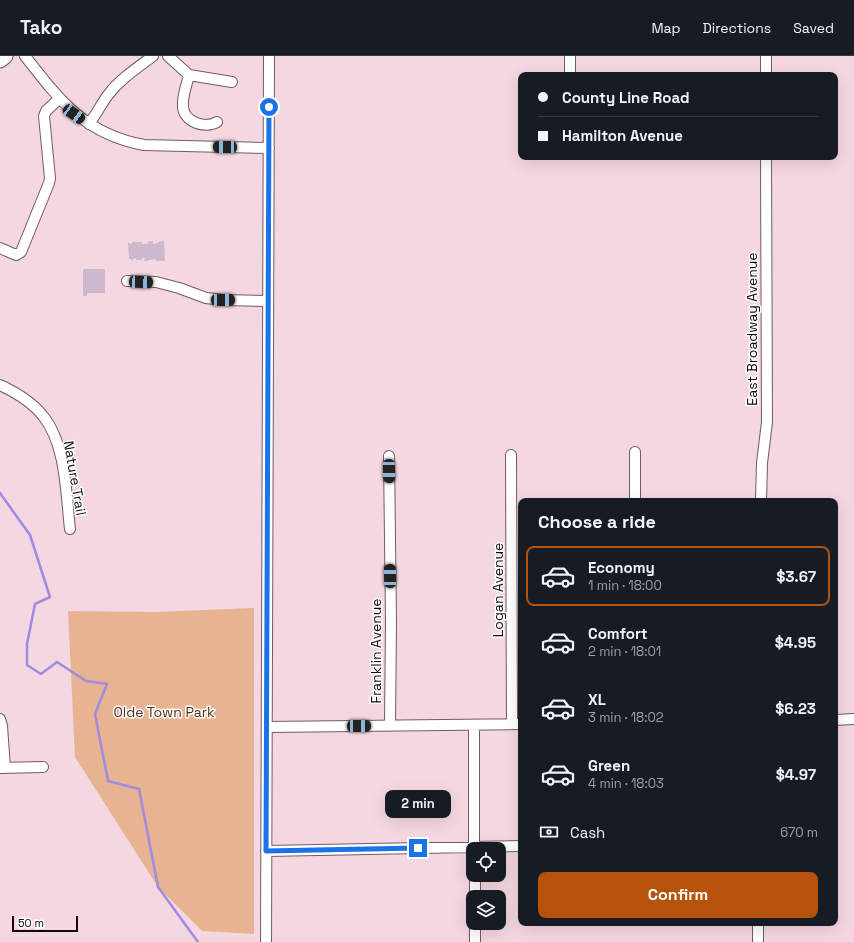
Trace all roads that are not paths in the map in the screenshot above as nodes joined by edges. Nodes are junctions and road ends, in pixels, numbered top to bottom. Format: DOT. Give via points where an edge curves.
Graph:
graph roads {
  1 [pos="4,56"];
  2 [pos="25,56"];
  3 [pos="153,56"];
  4 [pos="168,56"];
  5 [pos="269,56"];
  6 [pos="570,56"];
  7 [pos="766,56"];
  8 [pos="0,60"];
  9 [pos="570,72"];
  10 [pos="766,72"];
  11 [pos="189,75"];
  12 [pos="232,82"];
  13 [pos="59,99"];
  14 [pos="217,122"];
  15 [pos="89,124"];
  16 [pos="269,148"];
  17 [pos="766,160"];
  18 [pos="0,248"];
  19 [pos="127,281"];
  20 [pos="268,301"];
  21 [pos="0,385"];
  22 [pos="635,452"];
  23 [pos="511,455"];
  24 [pos="389,456"];
  25 [pos="635,498"];
  26 [pos="761,498"];
  27 [pos="70,529"];
  28 [pos="0,719"];
  29 [pos="854,719"];
  30 [pos="838,720"];
  31 [pos="517,724"];
  32 [pos="390,725"];
  33 [pos="474,725"];
  34 [pos="267,727"];
  35 [pos="42,767"];
  36 [pos="3,768"];
  37 [pos="474,842"];
  38 [pos="518,846"];
  39 [pos="506,847"];
  40 [pos="466,848"];
  41 [pos="266,851"];
  42 [pos="758,926"];
  43 [pos="475,930"];
  44 [pos="266,942"];
  45 [pos="475,942"];
  46 [pos="758,942"];
  1 -- 8 [label="main road"];
  2 -- 13 [label="street"];
  3 -- 15 [label="street" via="118,84"];
  4 -- 11 [label="street"];
  5 -- 16 [label="street"];
  6 -- 9 [label="street"];
  7 -- 10 [label="street"];
  11 -- 12 [label="street"];
  11 -- 14 [label="street" via="183,108 186,114 200,124"];
  13 -- 15 [label="street"];
  13 -- 18 [label="street" via="44,116 50,183 39,211 21,252 16,255"];
  15 -- 16 [label="street" via="127,142 144,145"];
  16 -- 20 [label="street"];
  17 -- 26 [label="street, East Broadway Avenue" via="767,422"];
  19 -- 20 [label="street" via="156,282 206,298"];
  20 -- 34 [label="street"];
  21 -- 27 [label="street, Nature Trail" via="34,407 51,428 61,461"];
  22 -- 25 [label="street"];
  23 -- 31 [label="street, Logan Avenue"];
  24 -- 32 [label="street, Franklin Avenue"];
  28 -- 36 [label="street"];
  29 -- 30 [label="street"];
  31 -- 33 [label="street"];
  32 -- 33 [label="street"];
  32 -- 34 [label="street"];
  33 -- 37 [label="street"];
  34 -- 41 [label="street"];
  35 -- 36 [label="street"];
  38 -- 39 [label="street"];
  40 -- 41 [label="street"];
  41 -- 44 [label="street"];
  42 -- 46 [label="street"];
  43 -- 45 [label="street"];
}
